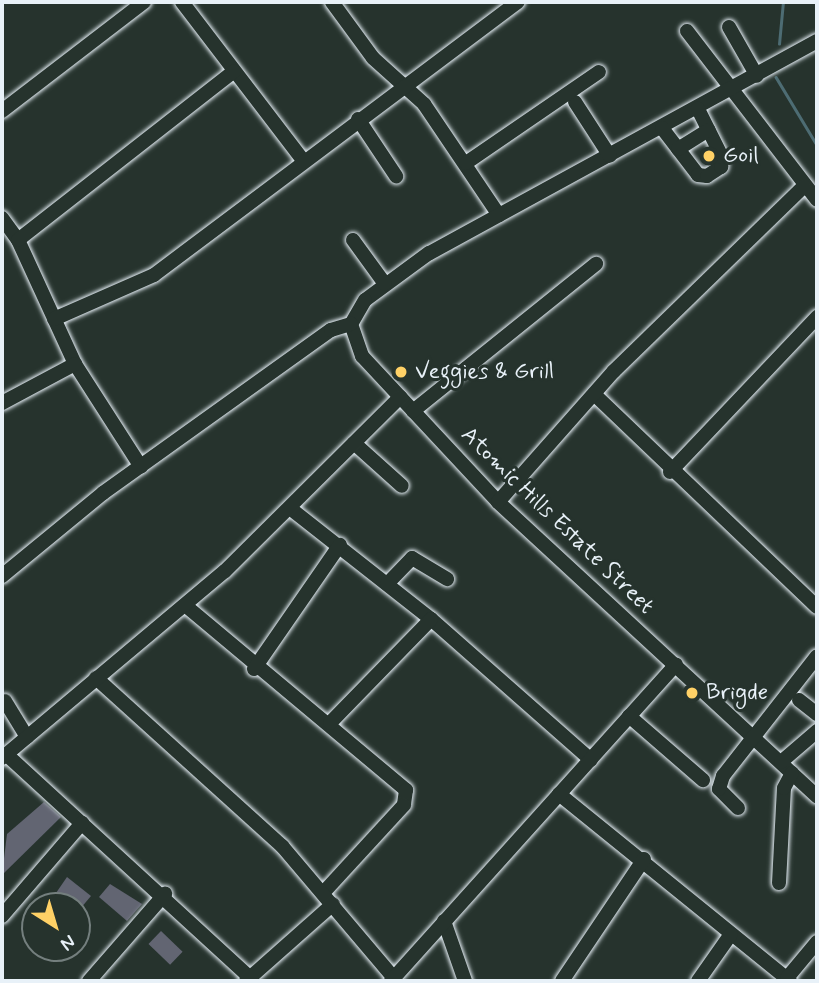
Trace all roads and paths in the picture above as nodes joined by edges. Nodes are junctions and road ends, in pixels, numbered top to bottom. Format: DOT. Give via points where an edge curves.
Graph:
graph roads {
  1 [pos="144,2"];
  2 [pos="182,2"];
  3 [pos="332,2"];
  4 [pos="518,2"];
  5 [pos="729,27"];
  6 [pos="687,31"];
  7 [pos="817,41"];
  8 [pos="234,71"];
  9 [pos="599,72"];
  10 [pos="757,76"];
  11 [pos="407,84"];
  12 [pos="733,90"];
  13 [pos="575,102"];
  14 [pos="698,109"];
  15 [pos="2,111"];
  16 [pos="358,119"];
  17 [pos="662,128"];
  18 [pos="708,130"];
  19 [pos="678,149"];
  20 [pos="610,156"];
  21 [pos="302,159"];
  22 [pos="466,163"];
  23 [pos="396,176"];
  24 [pos="804,186"];
  25 [pos="817,200"];
  26 [pos="499,215"];
  27 [pos="2,218"];
  28 [pos="18,240"];
  29 [pos="353,240"];
  30 [pos="596,264"];
  31 [pos="385,284"];
  32 [pos="817,317"];
  33 [pos="54,319"];
  34 [pos="351,324"];
  35 [pos="75,364"];
  36 [pos="594,394"];
  37 [pos="400,397"];
  38 [pos="2,403"];
  39 [pos="412,411"];
  40 [pos="354,443"];
  41 [pos="141,467"];
  42 [pos="670,472"];
  43 [pos="402,486"];
  44 [pos="498,502"];
  45 [pos="291,509"];
  46 [pos="340,545"];
  47 [pos="2,576"];
  48 [pos="447,579"];
  49 [pos="387,584"];
  50 [pos="186,606"];
  51 [pos="817,607"];
  52 [pos="431,619"];
  53 [pos="817,656"];
  54 [pos="676,665"];
  55 [pos="254,669"];
  56 [pos="96,678"];
  57 [pos="799,700"];
  58 [pos="5,701"];
  59 [pos="817,714"];
  60 [pos="629,716"];
  61 [pos="330,723"];
  62 [pos="817,732"];
  63 [pos="753,736"];
  64 [pos="27,737"];
  65 [pos="4,756"];
  66 [pos="591,760"];
  67 [pos="786,768"];
  68 [pos="703,780"];
  69 [pos="559,794"];
  70 [pos="817,796"];
  71 [pos="738,808"];
  72 [pos="82,823"];
  73 [pos="644,859"];
  74 [pos="779,883"];
  75 [pos="324,892"];
  76 [pos="165,894"];
  77 [pos="333,904"];
  78 [pos="2,916"];
  79 [pos="444,921"];
  80 [pos="731,934"];
  81 [pos="817,943"];
  82 [pos="248,979"];
  83 [pos="393,979"];
  84 [pos="789,979"];
  85 [pos="89,981"];
  86 [pos="465,981"];
  87 [pos="562,981"];
  88 [pos="698,981"];
  1 -- 15 [label="street"];
  2 -- 8 [label="street"];
  3 -- 11 [label="street" via="373,58"];
  4 -- 11 [label="street"];
  5 -- 10 [label="street"];
  6 -- 12 [label="street"];
  7 -- 10 [label="street"];
  8 -- 21 [label="street"];
  8 -- 28 [label="street"];
  9 -- 22 [label="street"];
  10 -- 12 [label="street"];
  11 -- 16 [label="street"];
  11 -- 22 [label="street"];
  12 -- 14 [label="street"];
  12 -- 24 [label="street"];
  13 -- 20 [label="street"];
  14 -- 17 [label="street"];
  14 -- 18 [label="street"];
  16 -- 21 [label="street"];
  16 -- 23 [label="street"];
  17 -- 19 [label="street"];
  17 -- 20 [label="street"];
  18 -- 19 [label="street"];
  18 -- 19 [label="street" via="722,161 707,176 698,175"];
  20 -- 26 [label="street"];
  21 -- 33 [label="street" via="154,275"];
  22 -- 26 [label="street"];
  24 -- 25 [label="street"];
  24 -- 36 [label="street"];
  26 -- 31 [label="street"];
  27 -- 28 [label="street"];
  28 -- 33 [label="street"];
  29 -- 31 [label="street"];
  30 -- 39 [label="street"];
  31 -- 34 [label="street" via="357,309"];
  32 -- 42 [label="street"];
  33 -- 35 [label="street"];
  34 -- 37 [label="street, Atomic Hills Estate Street" via="355,346"];
  34 -- 41 [label="street" via="331,330"];
  35 -- 38 [label="street"];
  35 -- 41 [label="street"];
  36 -- 42 [label="street"];
  36 -- 44 [label="street"];
  37 -- 39 [label="street, Atomic Hills Estate Street"];
  37 -- 40 [label="street"];
  39 -- 44 [label="street, Atomic Hills Estate Street"];
  40 -- 43 [label="street"];
  40 -- 45 [label="street"];
  41 -- 47 [label="street"];
  42 -- 51 [label="street"];
  44 -- 54 [label="street, Atomic Hills Estate Street"];
  45 -- 46 [label="street"];
  45 -- 50 [label="street"];
  46 -- 49 [label="street"];
  46 -- 55 [label="street"];
  48 -- 49 [label="street" via="412,558"];
  49 -- 52 [label="street"];
  50 -- 55 [label="street"];
  50 -- 56 [label="street" via="144,633"];
  52 -- 61 [label="street"];
  52 -- 66 [label="street"];
  53 -- 63 [label="street"];
  54 -- 60 [label="street"];
  54 -- 63 [label="street, Atomic Hills Estate Street"];
  55 -- 61 [label="street"];
  56 -- 64 [label="street"];
  56 -- 75 [label="street" via="226,793"];
  57 -- 59 [label="street"];
  58 -- 64 [label="street"];
  60 -- 66 [label="street"];
  60 -- 68 [label="street"];
  61 -- 75 [label="street" via="390,774 407,798"];
  62 -- 67 [label="street"];
  63 -- 67 [label="street, Atomic Hills Estate Street"];
  63 -- 71 [label="street" via="718,785"];
  64 -- 65 [label="street"];
  65 -- 72 [label="street"];
  66 -- 69 [label="street"];
  67 -- 70 [label="street, Atomic Hills Estate Street"];
  67 -- 74 [label="street"];
  69 -- 73 [label="street"];
  69 -- 79 [label="street"];
  72 -- 76 [label="street"];
  72 -- 78 [label="street"];
  73 -- 80 [label="street"];
  73 -- 87 [label="street"];
  75 -- 77 [label="street"];
  76 -- 82 [label="street"];
  76 -- 85 [label="street"];
  77 -- 82 [label="street"];
  77 -- 83 [label="street"];
  79 -- 83 [label="street"];
  79 -- 86 [label="street"];
  80 -- 84 [label="street"];
  80 -- 88 [label="street"];
  81 -- 84 [label="street"];
}
